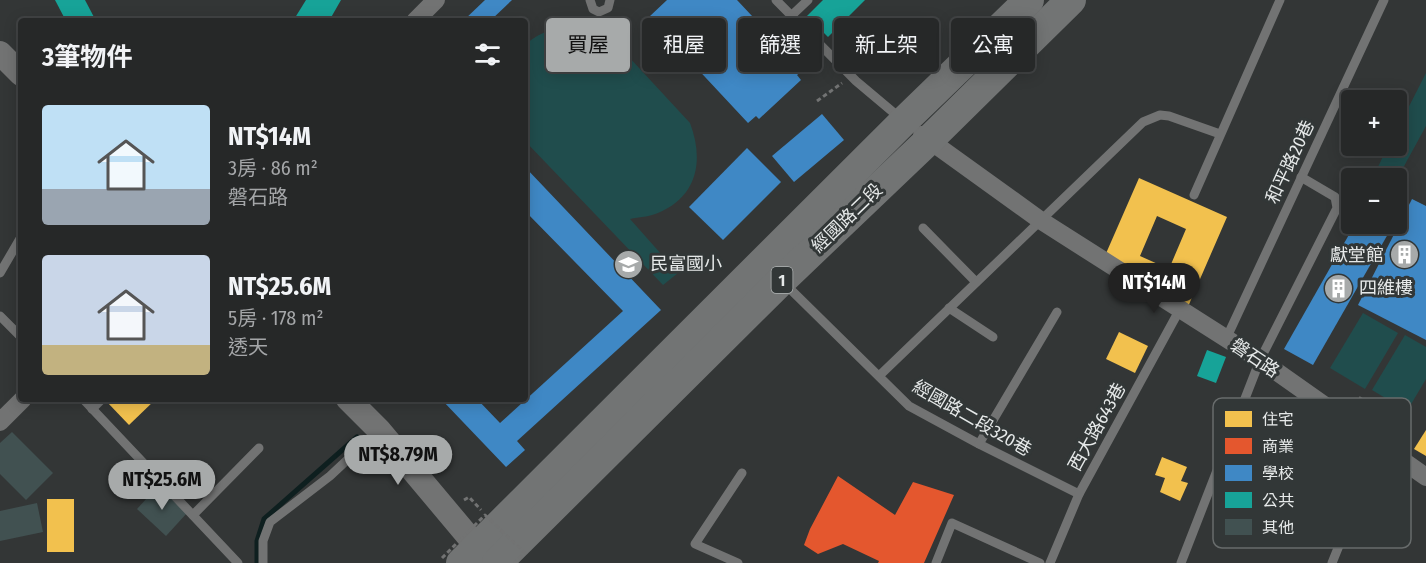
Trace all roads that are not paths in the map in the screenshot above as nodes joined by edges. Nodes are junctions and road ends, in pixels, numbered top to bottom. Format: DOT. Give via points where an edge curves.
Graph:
graph roads {
  1 [pos="436,0"];
  2 [pos="590,0"];
  3 [pos="610,0"];
  4 [pos="776,0"];
  5 [pos="808,0"];
  6 [pos="1029,0"];
  7 [pos="1071,0"];
  8 [pos="1280,0"];
  9 [pos="1384,0"];
  10 [pos="792,16"];
  11 [pos="418,18"];
  12 [pos="0,53"];
  13 [pos="18,71"];
  14 [pos="904,121"];
  15 [pos="1220,134"];
  16 [pos="929,140"];
  17 [pos="1301,177"];
  18 [pos="1194,195"];
  19 [pos="1040,220"];
  20 [pos="923,228"];
  21 [pos="18,242"];
  22 [pos="0,273"];
  23 [pos="781,281"];
  24 [pos="976,282"];
  25 [pos="950,308"];
  26 [pos="1180,309"];
  27 [pos="1057,312"];
  28 [pos="0,316"];
  29 [pos="18,334"];
  30 [pos="993,337"];
  31 [pos="1226,339"];
  32 [pos="1260,360"];
  33 [pos="879,376"];
  34 [pos="1245,398"];
  35 [pos="1314,398"];
  36 [pos="20,402"];
  37 [pos="86,402"];
  38 [pos="99,402"];
  39 [pos="351,402"];
  40 [pos="92,409"];
  41 [pos="0,422"];
  42 [pos="379,430"];
  43 [pos="979,444"];
  44 [pos="259,448"];
  45 [pos="1411,466"];
  46 [pos="741,473"];
  47 [pos="1426,477"];
  48 [pos="1213,481"];
  49 [pos="1079,494"];
  50 [pos="193,514"];
  51 [pos="1338,548"];
  52 [pos="474,559"];
  53 [pos="238,563"];
  54 [pos="263,563"];
  55 [pos="738,563"];
  56 [pos="936,563"];
  57 [pos="1040,563"];
  58 [pos="1050,563"];
  59 [pos="1181,563"];
  60 [pos="1332,563"];
  1 -- 11 [label="street"];
  2 -- 3 [label="lane" via="599,12 608,8"];
  4 -- 10 [label="lane"];
  5 -- 10 [label="lane"];
  6 -- 14 [label="main road, 經國路二段 / 1"];
  7 -- 16 [label="main road, 經國路二段 / 1"];
  8 -- 15 [label="lane"];
  9 -- 17 [label="lane, 和平路20巷"];
  10 -- 14 [label="lane" via="851,76"];
  12 -- 13 [label="street"];
  14 -- 16 [label="street, 磐石路"];
  14 -- 52 [label="main road, 經國路二段 / 1"];
  15 -- 18 [label="lane"];
  15 -- 19 [label="lane" via="1169,116 1143,122"];
  16 -- 19 [label="street, 磐石路"];
  16 -- 23 [label="main road, 經國路二段 / 1"];
  17 -- 31 [label="lane, 和平路20巷"];
  17 -- 32 [label="lane" via="1335,196 1337,208"];
  19 -- 24 [label="lane"];
  19 -- 26 [label="street, 磐石路"];
  20 -- 24 [label="lane"];
  21 -- 22 [label="lane"];
  23 -- 33 [label="lane, 經國路二段320巷"];
  23 -- 52 [label="main road, 經國路二段 / 1"];
  24 -- 25 [label="lane"];
  25 -- 30 [label="lane"];
  25 -- 33 [label="lane"];
  26 -- 31 [label="street, 磐石路"];
  26 -- 49 [label="lane, 西大路643巷"];
  27 -- 43 [label="lane"];
  28 -- 29 [label="lane"];
  31 -- 32 [label="street, 磐石路"];
  32 -- 34 [label="lane"];
  32 -- 35 [label="street, 磐石路"];
  33 -- 43 [label="lane, 經國路二段320巷" via="909,406"];
  36 -- 41 [label="street"];
  37 -- 40 [label="lane"];
  38 -- 40 [label="lane"];
  39 -- 42 [label="street"];
  40 -- 50 [label="lane"];
  42 -- 52 [label="street"];
  42 -- 54 [label="lane" via="330,476 270,522 263,540"];
  43 -- 49 [label="lane, 經國路二段320巷"];
  44 -- 50 [label="lane"];
  45 -- 47 [label="street, 磐石路"];
  46 -- 55 [label="lane" via="695,544"];
  48 -- 59 [label="lane"];
  49 -- 58 [label="lane, 西大路643巷"];
  50 -- 53 [label="lane"];
  51 -- 60 [label="lane"];
  56 -- 57 [label="lane" via="952,523"];
}
